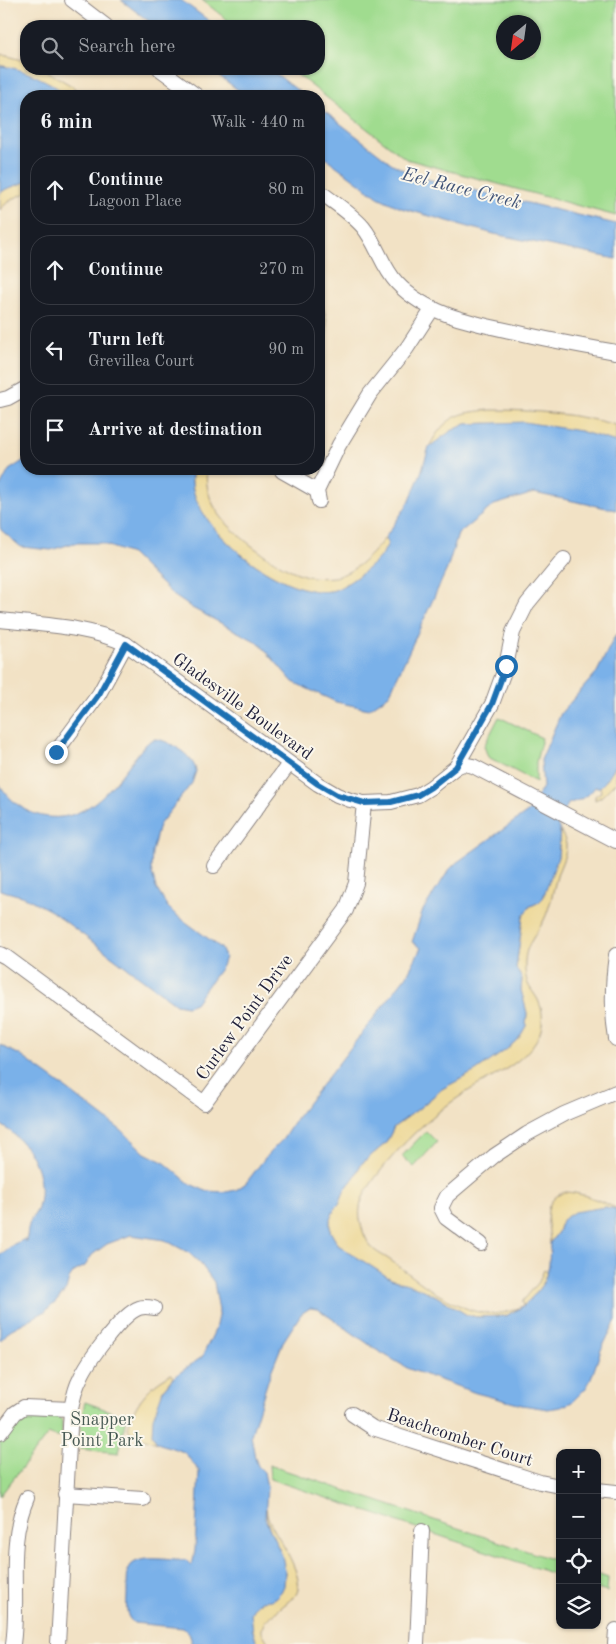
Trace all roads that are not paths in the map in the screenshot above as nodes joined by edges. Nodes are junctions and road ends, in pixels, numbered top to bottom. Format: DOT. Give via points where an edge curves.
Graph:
graph roads {
  1 [pos="72,0"];
  2 [pos="98,20"];
  3 [pos="168,75"];
  4 [pos="188,90"];
  5 [pos="325,196"];
  6 [pos="433,308"];
  7 [pos="616,352"];
  8 [pos="20,391"];
  9 [pos="0,400"];
  10 [pos="288,475"];
  11 [pos="564,559"];
  12 [pos="0,620"];
  13 [pos="126,644"];
  14 [pos="56,752"];
  15 [pos="289,764"];
  16 [pos="456,767"];
  17 [pos="364,803"];
  18 [pos="616,841"];
  19 [pos="214,866"];
  20 [pos="0,954"];
  21 [pos="616,955"];
  22 [pos="616,1039"];
  23 [pos="616,1092"];
  24 [pos="480,1244"];
  25 [pos="154,1308"];
  26 [pos="71,1409"];
  27 [pos="352,1414"];
  28 [pos="0,1433"];
  29 [pos="556,1485"];
  30 [pos="601,1490"];
  31 [pos="616,1492"];
  32 [pos="66,1494"];
  33 [pos="27,1498"];
  34 [pos="143,1499"];
  35 [pos="422,1531"];
  36 [pos="616,1630"];
  37 [pos="13,1644"];
  38 [pos="58,1644"];
  39 [pos="417,1644"];
  40 [pos="615,1644"];
  1 -- 2 [label="street"];
  3 -- 4 [label="street"];
  5 -- 6 [label="street" via="363,228 398,284"];
  6 -- 7 [label="street" via="474,324"];
  6 -- 10 [label="street" via="339,445 318,496"];
  8 -- 9 [label="street"];
  11 -- 16 [label="street" via="527,604 513,632 506,666 492,704"];
  12 -- 13 [label="street, Gladesville Boulevard" via="84,629"];
  13 -- 14 [label="street" via="99,694"];
  13 -- 15 [label="street, Gladesville Boulevard"];
  15 -- 17 [label="street, Gladesville Boulevard" via="337,795"];
  15 -- 19 [label="street"];
  16 -- 17 [label="street, Gladesville Boulevard" via="418,795 391,802"];
  16 -- 18 [label="street" via="463,764 473,766"];
  17 -- 20 [label="street, Curlew Point Drive" via="356,883 346,910 204,1103"];
  21 -- 22 [label="street" via="612,986"];
  23 -- 24 [label="street" via="527,1134 494,1156 447,1196 440,1208 446,1218"];
  25 -- 26 [label="street" via="136,1309 117,1326 81,1376"];
  26 -- 28 [label="street" via="24,1407"];
  26 -- 32 [label="street"];
  27 -- 29 [label="street, Beachcomber Court" via="373,1428"];
  30 -- 31 [label="street"];
  32 -- 34 [label="street"];
  32 -- 38 [label="street"];
  33 -- 37 [label="street" via="15,1544 16,1623"];
  35 -- 39 [label="street"];
  36 -- 40 [label="street"];
}
